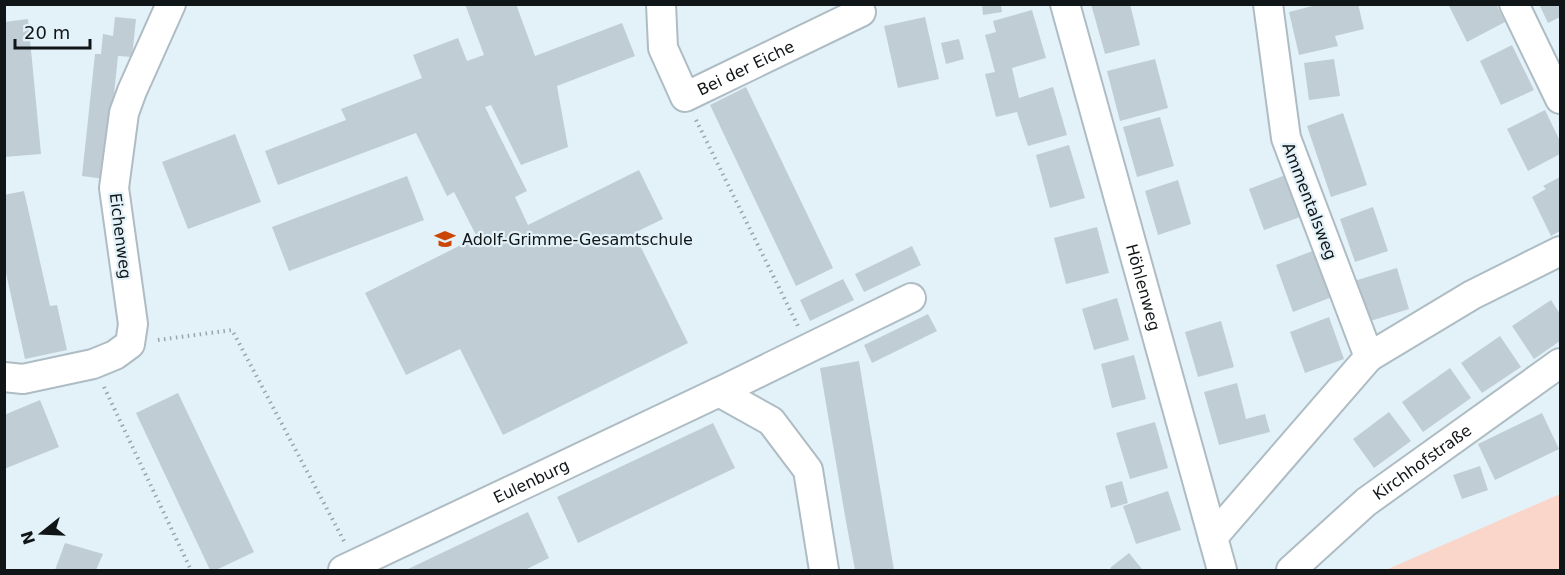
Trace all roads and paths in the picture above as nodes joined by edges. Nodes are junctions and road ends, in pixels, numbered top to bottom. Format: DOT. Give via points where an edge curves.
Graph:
graph roads {
  1 [pos="171,4"];
  2 [pos="661,4"];
  3 [pos="1065,4"];
  4 [pos="1268,4"];
  5 [pos="1514,4"];
  6 [pos="861,12"];
  7 [pos="685,97"];
  8 [pos="1560,99"];
  9 [pos="1560,251"];
  10 [pos="911,298"];
  11 [pos="130,344"];
  12 [pos="809,348"];
  13 [pos="1369,357"];
  14 [pos="1560,363"];
  15 [pos="93,364"];
  16 [pos="4,377"];
  17 [pos="719,392"];
  18 [pos="1213,537"];
  19 [pos="349,567"];
  20 [pos="191,570"];
  21 [pos="824,570"];
  22 [pos="1222,570"];
  23 [pos="1291,570"];
  1 -- 11 [label="street, Eichenweg" via="124,113 114,188 133,324"];
  2 -- 7 [label="street, Bei der Eiche" via="663,48"];
  3 -- 18 [label="street, Höhlenweg"];
  4 -- 13 [label="street, Ammentalsweg" via="1286,138"];
  5 -- 8 [label="street"];
  6 -- 7 [label="street, Bei der Eiche"];
  7 -- 12 [label="path"];
  9 -- 13 [label="street" via="1472,295"];
  10 -- 12 [label="street, Eulenburg"];
  11 -- 15 [label="street" via="115,356"];
  11 -- 19 [label="path" via="232,330"];
  12 -- 17 [label="street, Eulenburg"];
  13 -- 18 [label="street"];
  14 -- 23 [label="street, Kirchhofstraße" via="1366,502"];
  15 -- 16 [label="street" via="23,379"];
  15 -- 20 [label="path"];
  17 -- 19 [label="street, Eulenburg"];
  17 -- 21 [label="street" via="771,421 808,470"];
  18 -- 22 [label="street, Höhlenweg"];
}
